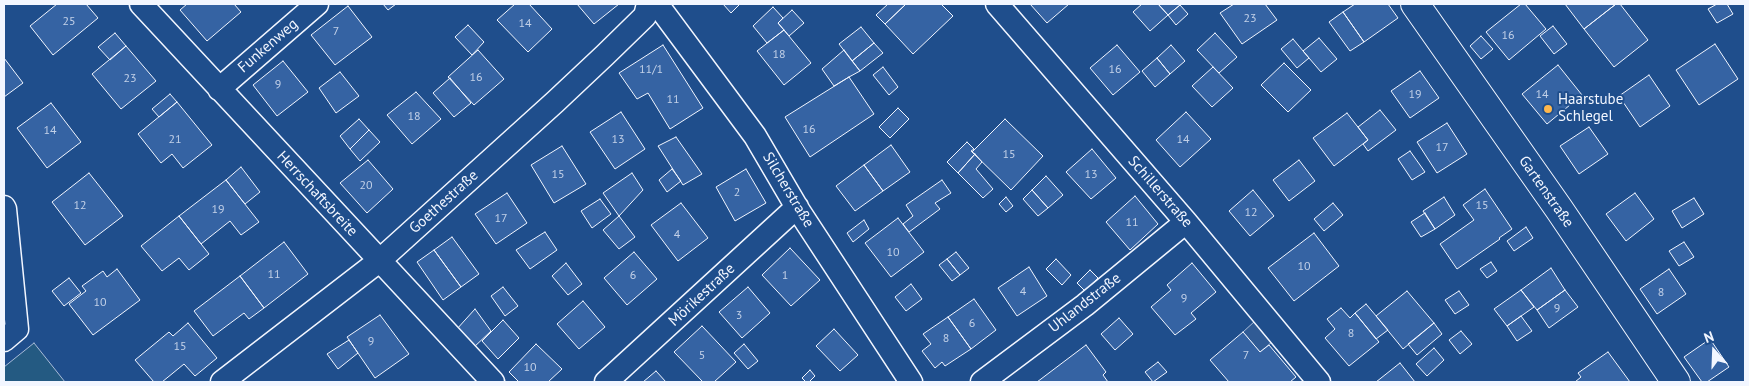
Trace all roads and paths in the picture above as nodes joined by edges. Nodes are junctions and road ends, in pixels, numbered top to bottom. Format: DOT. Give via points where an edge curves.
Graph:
graph roads {
  1 [pos="141,4"];
  2 [pos="317,4"];
  3 [pos="648,4"];
  4 [pos="657,4"];
  5 [pos="997,4"];
  6 [pos="1415,4"];
  7 [pos="219,89"];
  8 [pos="4,206"];
  9 [pos="797,207"];
  10 [pos="1186,222"];
  11 [pos="379,261"];
  12 [pos="4,340"];
  13 [pos="222,382"];
  14 [pos="493,382"];
  15 [pos="606,382"];
  16 [pos="911,382"];
  17 [pos="982,382"];
  18 [pos="1319,382"];
  19 [pos="1676,382"];
  1 -- 7 [label="street, Herrschaftsbreite"];
  2 -- 7 [label="street, Funkenweg"];
  3 -- 11 [label="street, Goethestraße" via="645,16"];
  4 -- 9 [label="street, Silcherstraße" via="755,136"];
  5 -- 10 [label="street, Schillerstraße"];
  6 -- 19 [label="main road, Gartenstraße"];
  7 -- 11 [label="street, Herrschaftsbreite"];
  8 -- 12 [label="street" via="17,329"];
  9 -- 15 [label="street, Mörikestraße"];
  9 -- 16 [label="street, Silcherstraße"];
  10 -- 17 [label="street, Uhlandstraße" via="1085,305"];
  10 -- 18 [label="street, Schillerstraße"];
  11 -- 13 [label="street, Goethestraße"];
  11 -- 14 [label="street, Herrschaftsbreite"];
}
